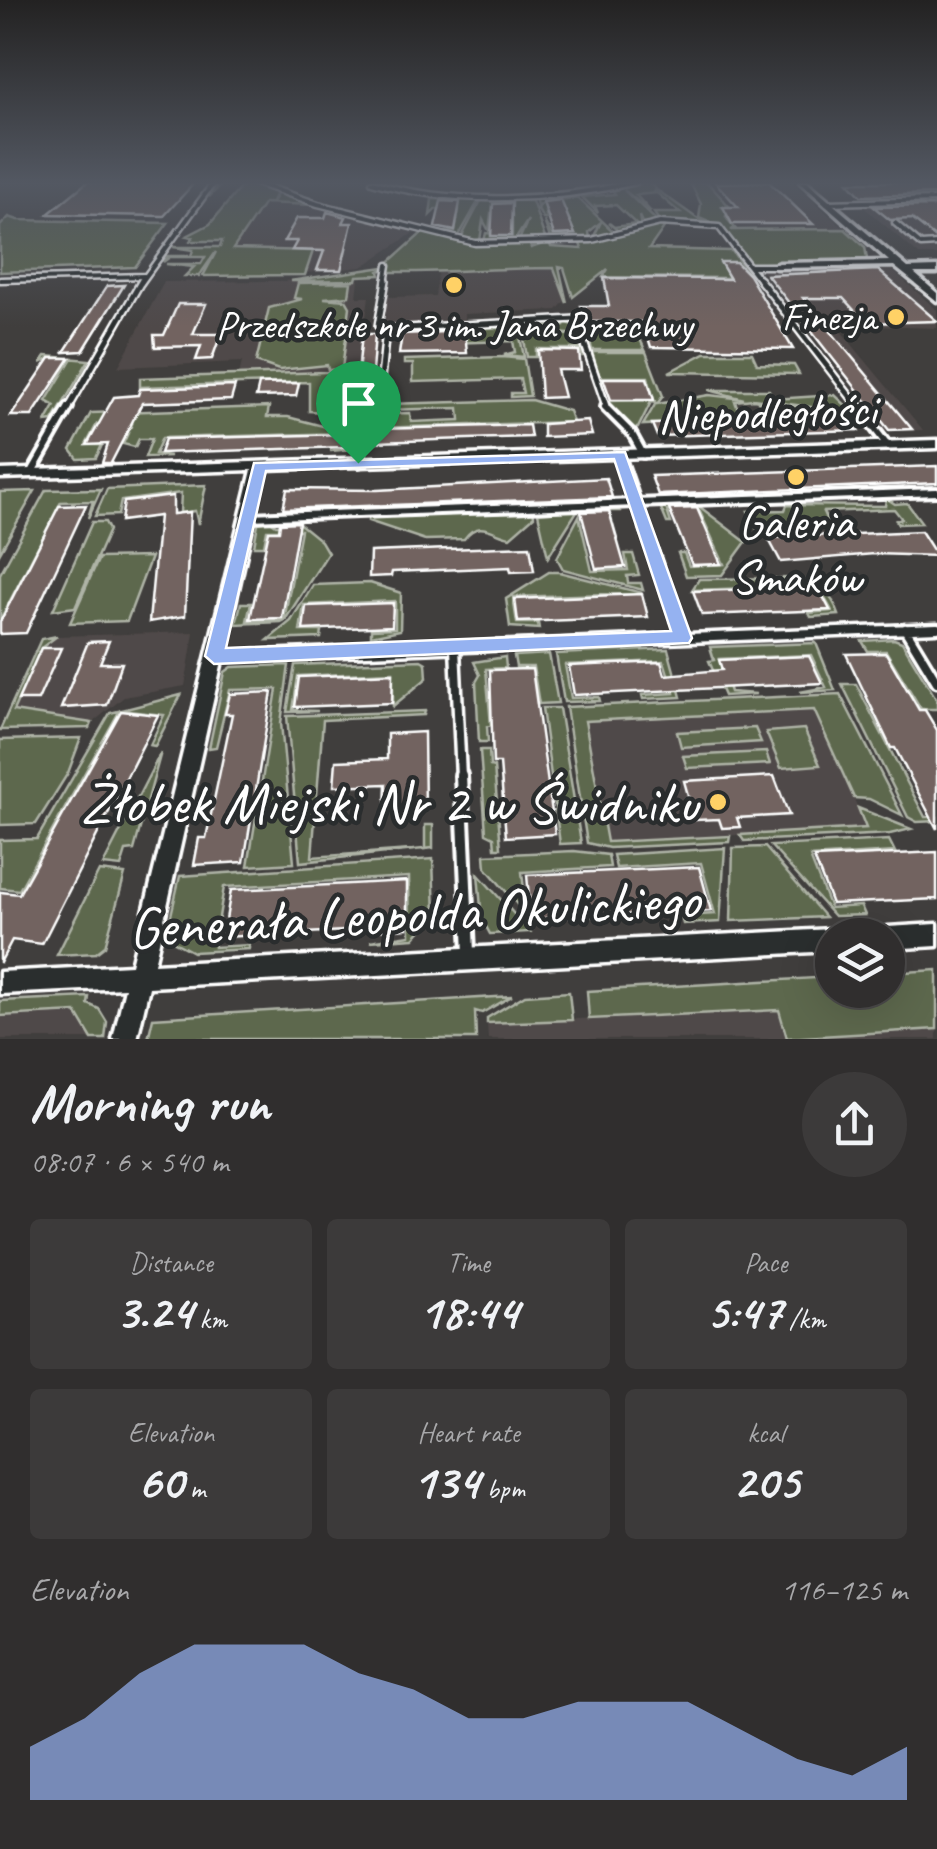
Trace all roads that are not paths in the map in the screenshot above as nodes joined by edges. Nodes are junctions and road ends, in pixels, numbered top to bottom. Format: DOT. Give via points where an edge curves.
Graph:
graph roads {
  1 [pos="174,230"];
  2 [pos="421,230"];
  3 [pos="631,230"];
  4 [pos="722,230"];
  5 [pos="860,230"];
  6 [pos="904,230"];
  7 [pos="937,244"];
  8 [pos="388,266"];
  9 [pos="748,266"];
  10 [pos="778,266"];
  11 [pos="902,267"];
  12 [pos="937,270"];
  13 [pos="145,276"];
  14 [pos="0,280"];
  15 [pos="934,293"];
  16 [pos="386,330"];
  17 [pos="937,444"];
  18 [pos="888,446"];
  19 [pos="643,454"];
  20 [pos="620,455"];
  21 [pos="358,463"];
  22 [pos="259,466"];
  23 [pos="31,473"];
  24 [pos="0,474"];
  25 [pos="937,492"];
  26 [pos="637,502"];
  27 [pos="247,517"];
  28 [pos="937,628"];
  29 [pos="905,629"];
  30 [pos="683,638"];
  31 [pos="455,648"];
  32 [pos="214,656"];
  33 [pos="937,682"];
  34 [pos="937,935"];
  35 [pos="905,937"];
  36 [pos="815,941"];
  37 [pos="469,959"];
  38 [pos="138,977"];
  39 [pos="0,983"];
  40 [pos="125,1039"];
  1 -- 13 [label="lane"];
  2 -- 3 [label="lane" via="475,243 592,240"];
  4 -- 9 [label="lane"];
  5 -- 11 [label="street"];
  6 -- 7 [label="lane" via="922,245"];
  8 -- 16 [label="lane" via="378,326"];
  9 -- 10 [label="lane"];
  9 -- 18 [label="lane"];
  10 -- 11 [label="street"];
  11 -- 12 [label="street"];
  11 -- 15 [label="street"];
  13 -- 14 [label="lane"];
  13 -- 23 [label="lane"];
  16 -- 19 [label="lane" via="576,318 602,404"];
  16 -- 21 [label="lane" via="382,402 361,440"];
  17 -- 18 [label="street, Niepodległości"];
  18 -- 19 [label="street, Niepodległości"];
  19 -- 20 [label="street, Niepodległości"];
  20 -- 21 [label="street, Niepodległości"];
  20 -- 26 [label="lane"];
  21 -- 22 [label="street, Niepodległości"];
  22 -- 23 [label="street, Niepodległości"];
  22 -- 27 [label="street"];
  23 -- 24 [label="street, Niepodległości"];
  25 -- 26 [label="lane, Niepodległości"];
  26 -- 27 [label="lane, Niepodległości"];
  26 -- 30 [label="lane"];
  27 -- 32 [label="street"];
  28 -- 29 [label="lane"];
  29 -- 30 [label="lane"];
  29 -- 33 [label="lane"];
  30 -- 31 [label="lane"];
  31 -- 32 [label="lane"];
  31 -- 37 [label="lane"];
  32 -- 38 [label="street"];
  34 -- 35 [label="street"];
  36 -- 37 [label="street, Generała Leopolda Okulickiego"];
  37 -- 38 [label="street, Generała Leopolda Okulickiego"];
  38 -- 39 [label="street, Generała Leopolda Okulickiego"];
  38 -- 40 [label="street"];
}
